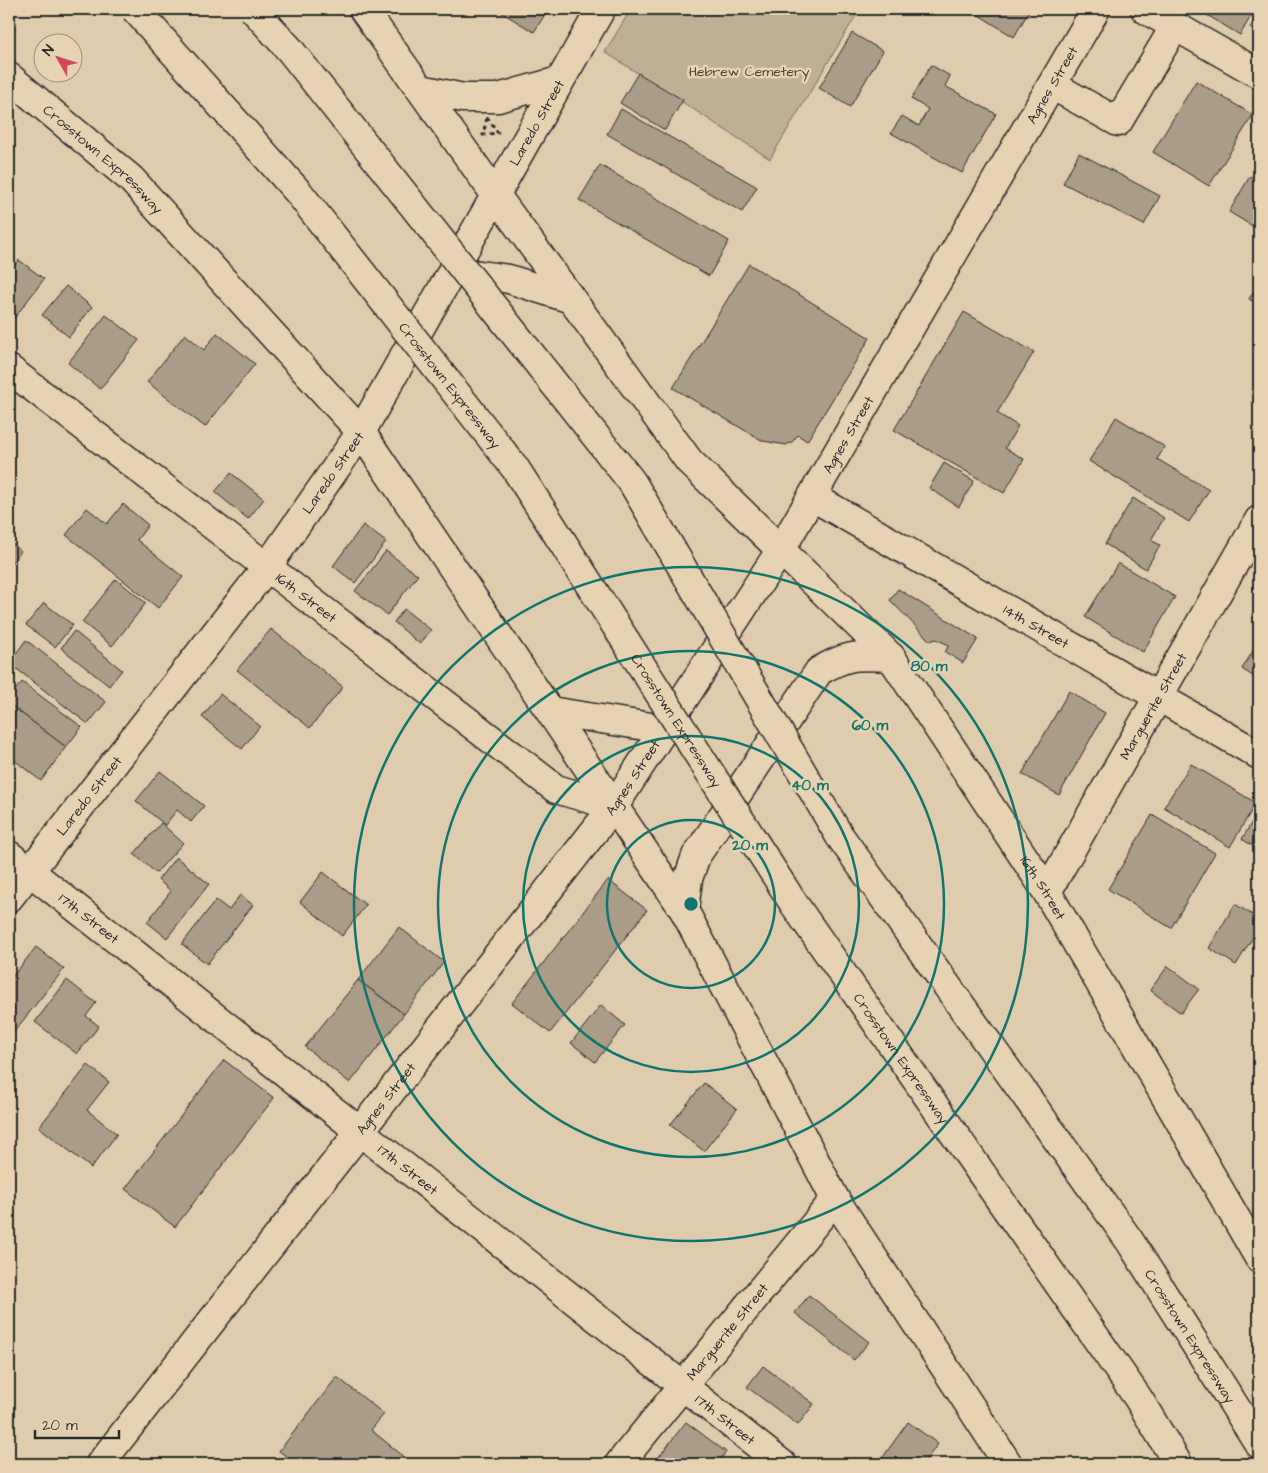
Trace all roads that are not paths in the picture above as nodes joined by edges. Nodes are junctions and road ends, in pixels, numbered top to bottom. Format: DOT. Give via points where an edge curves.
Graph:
graph roads {
  1 [pos="135,9"];
  2 [pos="253,9"];
  3 [pos="363,9"];
  4 [pos="601,9"];
  5 [pos="1096,9"];
  6 [pos="1145,9"];
  7 [pos="1176,26"];
  8 [pos="1259,74"];
  9 [pos="9,77"];
  10 [pos="559,80"];
  11 [pos="1052,85"];
  12 [pos="421,89"];
  13 [pos="495,194"];
  14 [pos="452,271"];
  15 [pos="571,299"];
  16 [pos="9,369"];
  17 [pos="361,432"];
  18 [pos="813,497"];
  19 [pos="1259,520"];
  20 [pos="780,551"];
  21 [pos="267,567"];
  22 [pos="891,657"];
  23 [pos="1158,698"];
  24 [pos="550,711"];
  25 [pos="664,729"];
  26 [pos="1259,755"];
  27 [pos="614,806"];
  28 [pos="9,855"];
  29 [pos="30,872"];
  30 [pos="1047,892"];
  31 [pos="9,898"];
  32 [pos="684,910"];
  33 [pos="359,1133"];
  34 [pos="835,1199"];
  35 [pos="1259,1258"];
  36 [pos="682,1386"];
  37 [pos="1259,1444"];
  38 [pos="100,1464"];
  39 [pos="619,1464"];
  40 [pos="782,1464"];
  41 [pos="1008,1464"];
  42 [pos="1178,1464"];
  1 -- 42 [label="main road, Crosstown Expressway, bridge" via="299,193 515,468 794,904 1138,1398"];
  2 -- 37 [label="main road, Crosstown Expressway, bridge" via="290,50 632,482 839,836 1129,1240"];
  3 -- 12 [label="main road"];
  4 -- 10 [label="main road, Laredo Street"];
  5 -- 11 [label="main road, Agnes Street"];
  6 -- 7 [label="main road"];
  7 -- 8 [label="main road"];
  7 -- 11 [label="main road" via="1118,122"];
  9 -- 17 [label="main road, Crosstown Expressway" via="131,179"];
  10 -- 12 [label="main road" via="498,98 463,98"];
  10 -- 13 [label="main road, Laredo Street"];
  11 -- 18 [label="main road, Agnes Street"];
  12 -- 13 [label="main road"];
  13 -- 14 [label="main road, Laredo Street"];
  13 -- 15 [label="main road"];
  14 -- 15 [label="main road" via="510,279"];
  14 -- 17 [label="main road, Laredo Street"];
  15 -- 20 [label="main road" via="689,461"];
  16 -- 21 [label="main road, 16th Street"];
  17 -- 21 [label="main road, Laredo Street"];
  17 -- 24 [label="main road, Crosstown Expressway"];
  18 -- 20 [label="main road, Agnes Street"];
  18 -- 23 [label="main road, 14th Street"];
  19 -- 23 [label="main road, Marguerite Street"];
  20 -- 22 [label="main road, 16th Street"];
  20 -- 25 [label="main road, Agnes Street"];
  21 -- 27 [label="main road, 16th Street" via="556,789"];
  21 -- 29 [label="main road, Laredo Street"];
  22 -- 30 [label="main road, 16th Street"];
  22 -- 32 [label="main road" via="841,658 819,671 696,856 688,879"];
  23 -- 26 [label="main road, 14th Street"];
  23 -- 30 [label="main road, Marguerite Street"];
  24 -- 25 [label="main road"];
  24 -- 27 [label="main road, Crosstown Expressway"];
  25 -- 27 [label="main road, Agnes Street"];
  27 -- 32 [label="main road, Crosstown Expressway"];
  27 -- 33 [label="main road, Agnes Street"];
  28 -- 29 [label="main road, 17th Street"];
  29 -- 31 [label="main road, Laredo Street"];
  29 -- 33 [label="main road, 17th Street"];
  30 -- 35 [label="main road, 16th Street"];
  32 -- 34 [label="main road, Crosstown Expressway"];
  33 -- 36 [label="main road, 17th Street"];
  33 -- 38 [label="main road, Agnes Street"];
  34 -- 36 [label="main road, Marguerite Street"];
  34 -- 41 [label="main road, Crosstown Expressway"];
  36 -- 39 [label="main road, Marguerite Street"];
  36 -- 40 [label="main road, 17th Street"];
}
